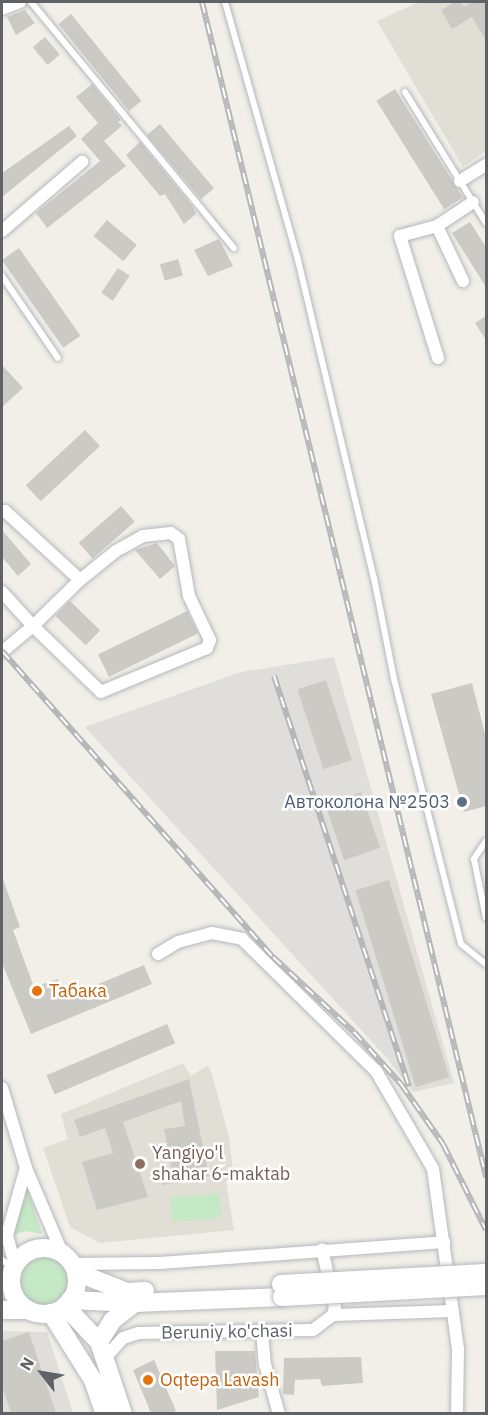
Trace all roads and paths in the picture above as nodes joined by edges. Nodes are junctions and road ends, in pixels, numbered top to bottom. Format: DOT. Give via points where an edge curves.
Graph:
graph roads {
  1 [pos="20,2"];
  2 [pos="31,2"];
  3 [pos="225,2"];
  4 [pos="2,9"];
  5 [pos="405,92"];
  6 [pos="82,162"];
  7 [pos="486,165"];
  8 [pos="459,181"];
  9 [pos="473,202"];
  10 [pos="486,223"];
  11 [pos="437,226"];
  12 [pos="2,231"];
  13 [pos="234,248"];
  14 [pos="2,276"];
  15 [pos="463,280"];
  16 [pos="58,358"];
  17 [pos="438,358"];
  18 [pos="2,512"];
  19 [pos="80,579"];
  20 [pos="2,592"];
  21 [pos="33,626"];
  22 [pos="2,652"];
  23 [pos="486,841"];
  24 [pos="486,918"];
  25 [pos="158,954"];
  26 [pos="486,964"];
  27 [pos="2,1088"];
  28 [pos="26,1168"];
  29 [pos="444,1242"];
  30 [pos="322,1249"];
  31 [pos="70,1263"];
  32 [pos="9,1269"];
  33 [pos="486,1273"];
  34 [pos="486,1286"];
  35 [pos="282,1290"];
  36 [pos="135,1303"];
  37 [pos="62,1306"];
  38 [pos="2,1310"];
  39 [pos="29,1310"];
  40 [pos="453,1311"];
  41 [pos="333,1315"];
  42 [pos="262,1332"];
  43 [pos="102,1350"];
  44 [pos="105,1413"];
  45 [pos="123,1413"];
  46 [pos="279,1413"];
  47 [pos="458,1413"];
  1 -- 4 [label="street"];
  2 -- 13 [label="lane"];
  3 -- 26 [label="lane" via="301,271 394,679 461,944"];
  5 -- 8 [label="lane"];
  6 -- 12 [label="street"];
  7 -- 8 [label="street"];
  8 -- 9 [label="lane"];
  9 -- 10 [label="lane"];
  9 -- 11 [label="street"];
  11 -- 15 [label="street"];
  11 -- 17 [label="street" via="400,236"];
  14 -- 16 [label="lane"];
  18 -- 19 [label="street"];
  19 -- 21 [label="street"];
  19 -- 21 [label="street" via="143,536 171,533 179,539 189,596 210,640 207,648 106,693 94,688"];
  20 -- 21 [label="street"];
  21 -- 22 [label="street"];
  23 -- 24 [label="lane" via="474,859"];
  25 -- 29 [label="street" via="178,942 212,933 242,939 284,978 376,1071 433,1169"];
  27 -- 28 [label="street"];
  28 -- 31 [label="street"];
  28 -- 32 [label="street" via="7,1235"];
  29 -- 30 [label="street, Beruniy ko'chasi"];
  29 -- 40 [label="street"];
  30 -- 31 [label="street, Beruniy ko'chasi" via="160,1263"];
  30 -- 41 [label="street"];
  31 -- 32 [label="main road, Beruniy ko'chasi" via="52,1249 31,1251"];
  31 -- 35 [label="main road, Beruniy ko'chasi" via="127,1292"];
  31 -- 37 [label="main road"];
  32 -- 39 [label="main road" via="15,1295"];
  33 -- 35 [label="main road, Beruniy ko'chasi, bridge"];
  34 -- 35 [label="main road, Beruniy ko'chasi, bridge"];
  35 -- 36 [label="main road, Beruniy ko'chasi"];
  36 -- 37 [label="main road, Beruniy ko'chasi"];
  36 -- 43 [label="main road" via="113,1320"];
  37 -- 39 [label="main road, Beruniy ko'chasi"];
  37 -- 43 [label="main road"];
  37 -- 44 [label="main road"];
  38 -- 39 [label="main road, Beruniy ko'chasi"];
  40 -- 41 [label="street"];
  40 -- 47 [label="street" via="458,1350"];
  41 -- 42 [label="street, Beruniy ko'chasi" via="313,1330"];
  42 -- 43 [label="street, Beruniy ko'chasi" via="138,1333"];
  42 -- 46 [label="street" via="265,1364"];
  43 -- 45 [label="main road"];
}
